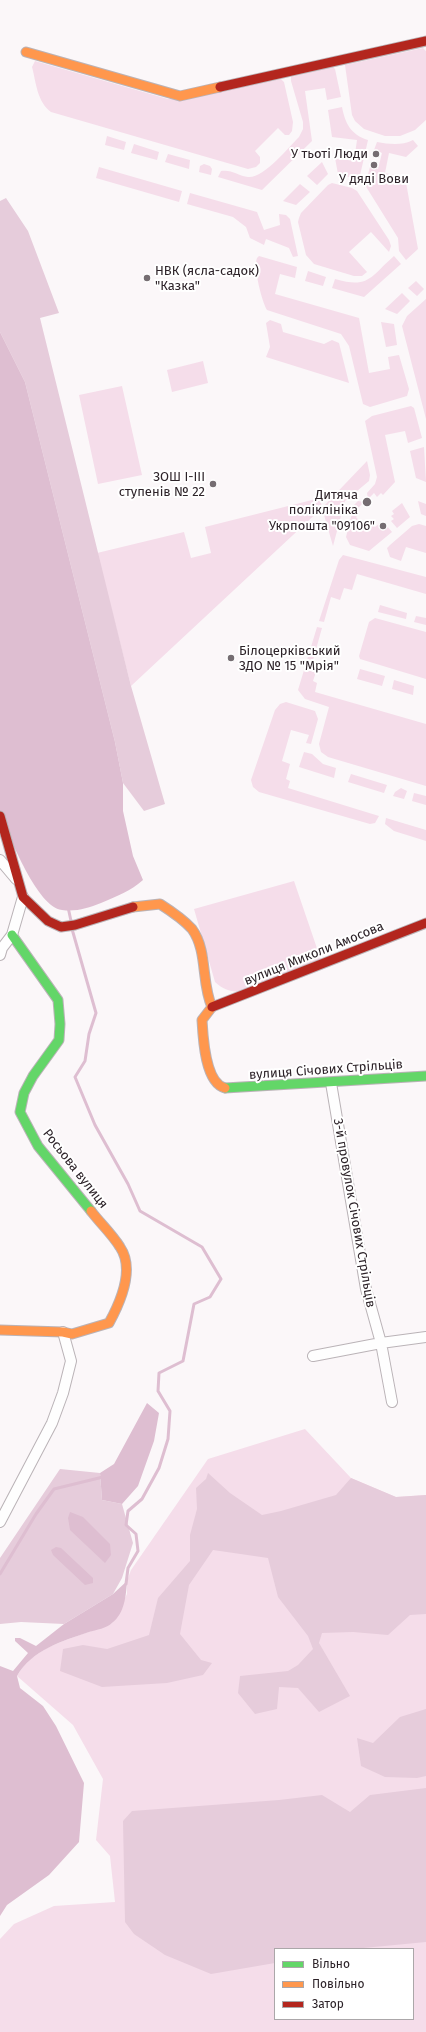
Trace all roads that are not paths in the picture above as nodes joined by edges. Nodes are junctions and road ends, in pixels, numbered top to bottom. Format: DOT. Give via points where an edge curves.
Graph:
graph roads {
  1 [pos="426,41"];
  2 [pos="26,52"];
  3 [pos="0,816"];
  4 [pos="0,860"];
  5 [pos="17,881"];
  6 [pos="23,897"];
  7 [pos="426,923"];
  8 [pos="12,935"];
  9 [pos="0,955"];
  10 [pos="212,1007"];
  11 [pos="426,1076"];
  12 [pos="331,1083"];
  13 [pos="0,1330"];
  14 [pos="63,1332"];
  15 [pos="426,1337"];
  16 [pos="381,1343"];
  17 [pos="313,1356"];
  18 [pos="392,1402"];
  19 [pos="0,1522"];
  1 -- 2 [label="street" via="180,96"];
  3 -- 5 [label="street"];
  4 -- 5 [label="street"];
  5 -- 6 [label="street"];
  6 -- 8 [label="street"];
  6 -- 10 [label="street" via="48,921 61,927 116,911 160,904 189,926 198,940 206,996"];
  7 -- 10 [label="street, вулиця Миколи Амосова"];
  8 -- 9 [label="street"];
  8 -- 14 [label="street, Росьова вулиця" via="58,1000 59,1013 59,1040 33,1076 24,1093 20,1112 38,1146 121,1248 126,1259 125,1288 119,1308 109,1323 72,1334"];
  10 -- 12 [label="street, вулиця Січових Стрільців" via="202,1020 202,1030 215,1083 227,1089"];
  11 -- 12 [label="street, вулиця Січових Стрільців"];
  12 -- 16 [label="street, 3-й провулок Січових Стрільців" via="366,1289"];
  13 -- 14 [label="street, Росьова вулиця"];
  14 -- 19 [label="street" via="71,1361 62,1393 52,1423"];
  15 -- 16 [label="street"];
  16 -- 17 [label="street"];
  16 -- 18 [label="street, 3-й провулок Січових Стрільців"];
}
